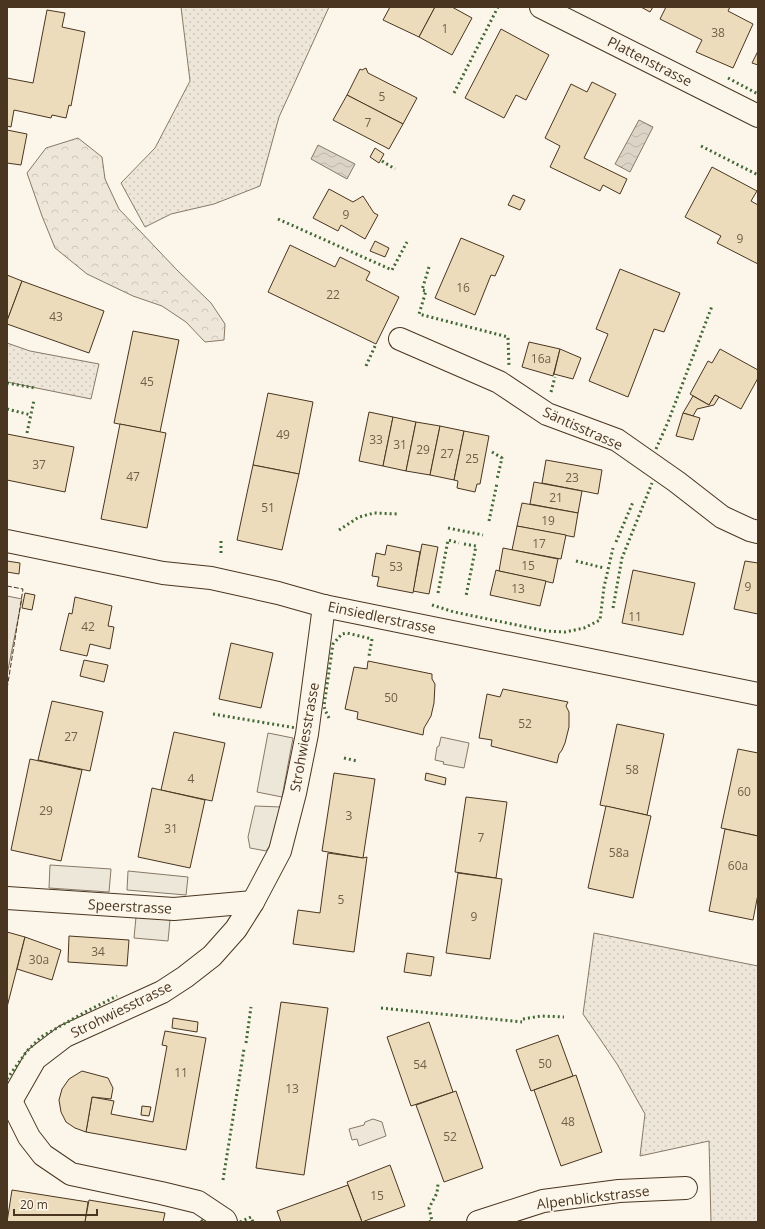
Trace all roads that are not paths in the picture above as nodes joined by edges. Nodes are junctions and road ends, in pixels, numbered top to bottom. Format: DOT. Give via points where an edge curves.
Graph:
graph roads {
  1 [pos="541,7"];
  2 [pos="758,116"];
  3 [pos="400,339"];
  4 [pos="758,532"];
  5 [pos="7,541"];
  6 [pos="324,606"];
  7 [pos="758,694"];
  8 [pos="7,898"];
  9 [pos="254,902"];
  10 [pos="9,1102"];
  11 [pos="686,1188"];
  12 [pos="226,1222"];
  13 [pos="478,1222"];
  1 -- 2 [label="street, Plattenstrasse"];
  3 -- 4 [label="street, Säntisstrasse" via="499,382 547,414 617,440 722,517"];
  5 -- 6 [label="street, Einsiedlerstrasse" via="163,573 211,578"];
  6 -- 7 [label="street, Einsiedlerstrasse"];
  6 -- 9 [label="street, Strohwiesstrasse" via="307,734 295,793 280,851"];
  8 -- 9 [label="street, Speerstrasse" via="174,909"];
  9 -- 10 [label="street, Strohwiesstrasse" via="236,929 212,956 185,977 162,992 65,1036 35,1060"];
  10 -- 12 [label="street, Strohwiesstrasse" via="42,1155 71,1174 198,1202"];
  11 -- 13 [label="street, Alpenblickstrasse" via="619,1191 543,1201"];
}
